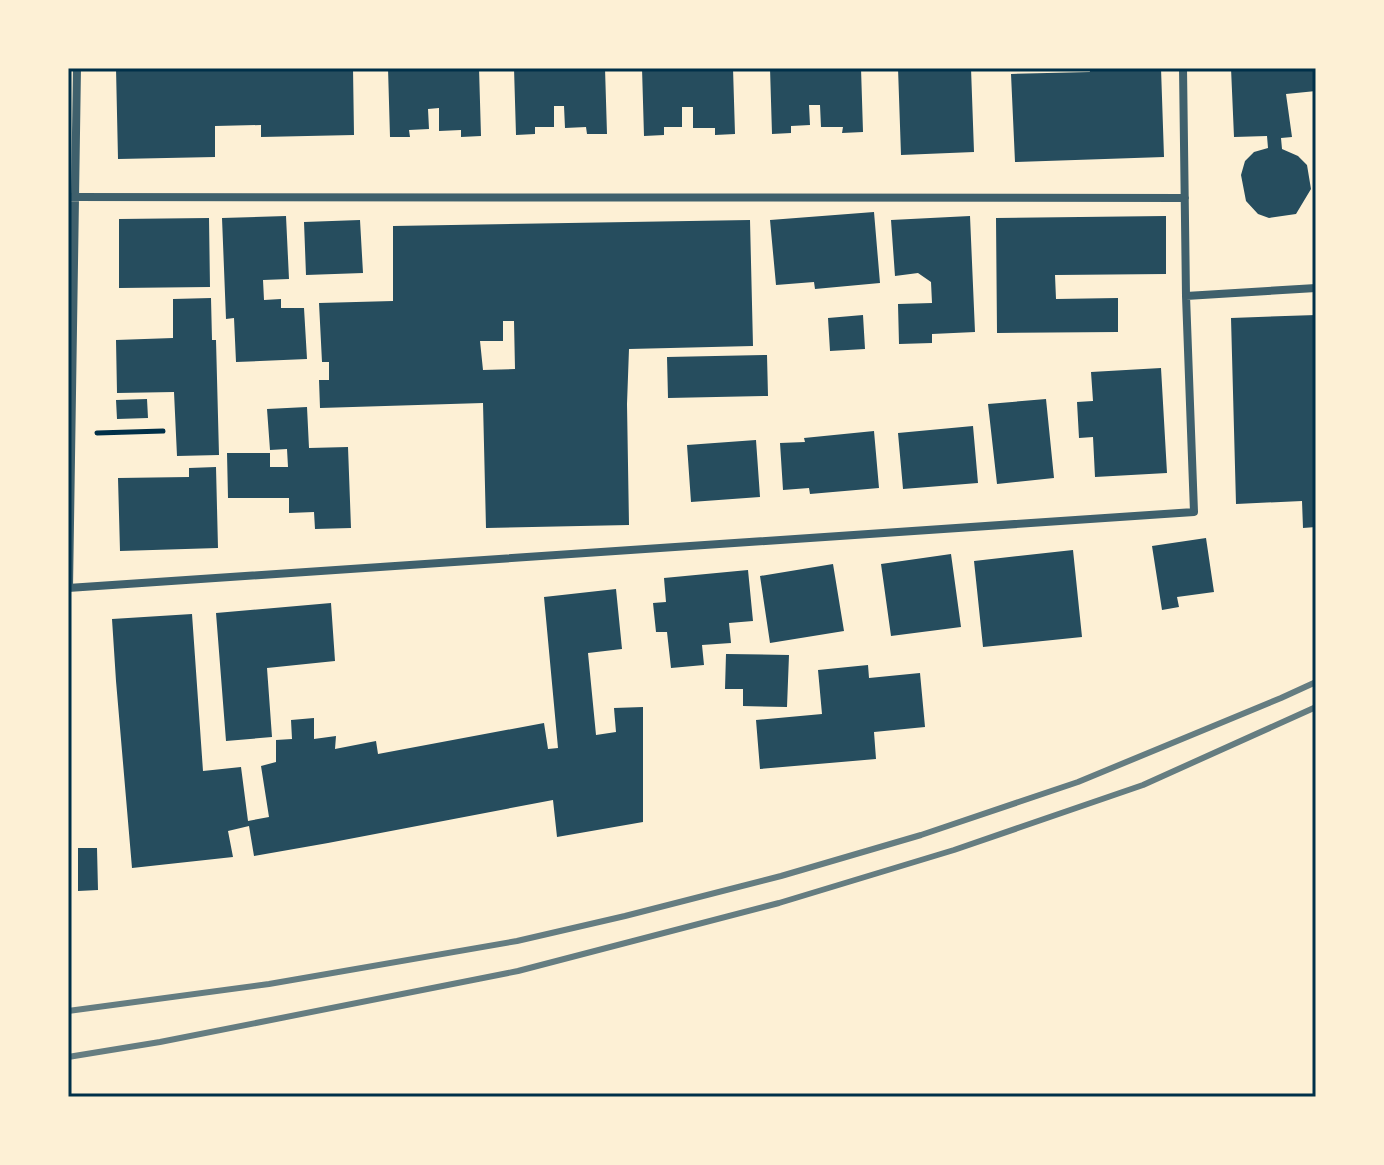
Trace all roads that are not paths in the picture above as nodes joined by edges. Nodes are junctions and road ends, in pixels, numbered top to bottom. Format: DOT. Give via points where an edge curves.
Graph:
graph roads {
  1 [pos="77,68"];
  2 [pos="1183,68"];
  3 [pos="72,197"];
  4 [pos="1185,198"];
  5 [pos="1316,288"];
  6 [pos="1186,296"];
  7 [pos="68,588"];
  1 -- 3 [label="street"];
  2 -- 4 [label="street"];
  3 -- 4 [label="street"];
  3 -- 7 [label="street"];
  4 -- 6 [label="street"];
  5 -- 6 [label="street"];
  6 -- 7 [label="street" via="1194,512"];
}
